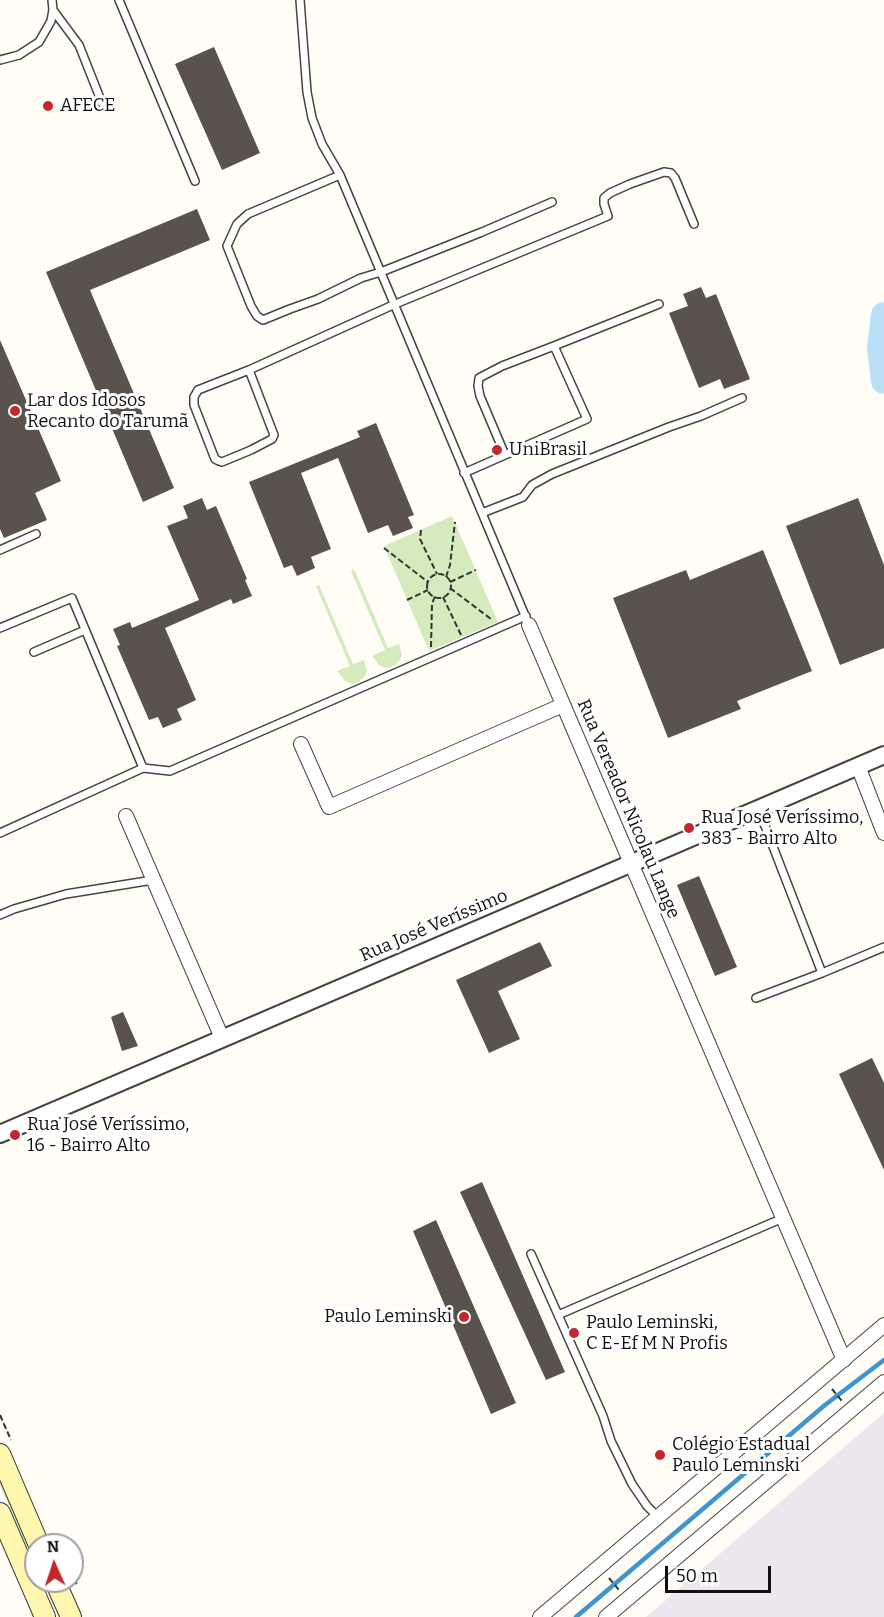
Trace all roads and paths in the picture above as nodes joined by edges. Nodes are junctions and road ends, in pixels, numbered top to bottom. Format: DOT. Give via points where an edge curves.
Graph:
graph roads {
  1 [pos="52,0"];
  2 [pos="119,0"];
  3 [pos="300,0"];
  4 [pos="53,10"];
  5 [pos="0,60"];
  6 [pos="102,103"];
  7 [pos="340,175"];
  8 [pos="195,181"];
  9 [pos="552,202"];
  10 [pos="694,224"];
  11 [pos="381,272"];
  12 [pos="659,304"];
  13 [pos="393,305"];
  14 [pos="554,346"];
  15 [pos="249,370"];
  16 [pos="742,398"];
  17 [pos="505,455"];
  18 [pos="464,472"];
  19 [pos="482,513"];
  20 [pos="455,522"];
  21 [pos="421,530"];
  22 [pos="36,534"];
  23 [pos="384,548"];
  24 [pos="0,550"];
  25 [pos="476,570"];
  26 [pos="436,574"];
  27 [pos="446,577"];
  28 [pos="428,582"];
  29 [pos="450,582"];
  30 [pos="450,588"];
  31 [pos="428,591"];
  32 [pos="435,596"];
  33 [pos="443,597"];
  34 [pos="407,600"];
  35 [pos="527,621"];
  36 [pos="496,623"];
  37 [pos="0,628"];
  38 [pos="86,630"];
  39 [pos="462,638"];
  40 [pos="431,651"];
  41 [pos="33,652"];
  42 [pos="563,705"];
  43 [pos="301,744"];
  44 [pos="884,755"];
  45 [pos="858,766"];
  46 [pos="143,768"];
  47 [pos="757,809"];
  48 [pos="126,816"];
  49 [pos="0,833"];
  50 [pos="884,833"];
  51 [pos="631,863"];
  52 [pos="153,880"];
  53 [pos="0,915"];
  54 [pos="884,947"];
  55 [pos="822,974"];
  56 [pos="756,998"];
  57 [pos="222,1038"];
  58 [pos="0,1134"];
  59 [pos="783,1218"];
  60 [pos="531,1254"];
  61 [pos="558,1315"];
  62 [pos="884,1326"];
  63 [pos="844,1360"];
  64 [pos="822,1378"];
  65 [pos="884,1382"];
  66 [pos="845,1404"];
  67 [pos="0,1454"];
  68 [pos="0,1513"];
  69 [pos="658,1517"];
  70 [pos="34,1533"];
  71 [pos="599,1567"];
  72 [pos="60,1593"];
  73 [pos="622,1594"];
  74 [pos="45,1617"];
  75 [pos="70,1617"];
  76 [pos="540,1617"];
  77 [pos="606,1617"];
  1 -- 4 [label="lane"];
  2 -- 8 [label="lane"];
  3 -- 7 [label="lane, Rua Vereador Nicolau Lange" via="306,92 322,144"];
  4 -- 5 [label="lane" via="39,42 19,55"];
  4 -- 6 [label="lane" via="80,45"];
  7 -- 11 [label="lane, Rua Vereador Nicolau Lange"];
  7 -- 11 [label="lane" via="248,214 237,224 227,246 251,306 263,320"];
  9 -- 11 [label="lane"];
  10 -- 13 [label="lane" via="675,178 664,172 610,193 604,198 608,216"];
  11 -- 13 [label="lane, Rua Vereador Nicolau Lange"];
  12 -- 14 [label="lane"];
  13 -- 15 [label="lane"];
  13 -- 18 [label="lane, Rua Vereador Nicolau Lange"];
  14 -- 17 [label="lane" via="479,378 480,396"];
  14 -- 17 [label="lane" via="587,420"];
  15 -- 15 [label="lane" via="274,435 222,462 215,459 194,397 198,390"];
  16 -- 19 [label="lane" via="552,474 532,485 523,497"];
  17 -- 18 [label="lane"];
  18 -- 19 [label="lane, Rua Vereador Nicolau Lange"];
  19 -- 35 [label="lane, Rua Vereador Nicolau Lange"];
  20 -- 27 [label="path"];
  21 -- 26 [label="path" via="420,539"];
  22 -- 24 [label="lane"];
  23 -- 28 [label="path"];
  25 -- 29 [label="path"];
  26 -- 27 [label="path"];
  26 -- 28 [label="path"];
  27 -- 29 [label="path"];
  28 -- 31 [label="path"];
  29 -- 30 [label="path"];
  30 -- 33 [label="path"];
  30 -- 36 [label="path"];
  31 -- 32 [label="path"];
  31 -- 34 [label="path"];
  32 -- 33 [label="path"];
  32 -- 40 [label="path"];
  33 -- 39 [label="path"];
  35 -- 42 [label="street, Rua Vereador Nicolau Lange"];
  35 -- 46 [label="lane" via="170,771"];
  37 -- 38 [label="lane" via="72,598"];
  38 -- 41 [label="lane"];
  38 -- 46 [label="lane"];
  42 -- 43 [label="street" via="329,807"];
  42 -- 51 [label="street, Rua Vereador Nicolau Lange"];
  44 -- 45 [label="street, Rua José Veríssimo"];
  45 -- 47 [label="street, Rua José Veríssimo"];
  45 -- 50 [label="street"];
  46 -- 49 [label="lane"];
  47 -- 51 [label="street, Rua José Veríssimo"];
  47 -- 55 [label="lane"];
  48 -- 52 [label="street"];
  51 -- 57 [label="street, Rua José Veríssimo"];
  51 -- 59 [label="street, Rua Vereador Nicolau Lange"];
  52 -- 53 [label="lane" via="66,894"];
  52 -- 57 [label="street"];
  54 -- 55 [label="lane"];
  55 -- 56 [label="lane"];
  57 -- 58 [label="street, Rua José Veríssimo"];
  59 -- 61 [label="lane"];
  59 -- 63 [label="street, Rua Vereador Nicolau Lange"];
  60 -- 61 [label="lane"];
  61 -- 69 [label="lane" via="632,1484"];
  62 -- 63 [label="street"];
  63 -- 64 [label="street"];
  64 -- 66 [label="path"];
  64 -- 69 [label="street"];
  65 -- 77 [label="street"];
  67 -- 70 [label="main road"];
  68 -- 74 [label="main road"];
  69 -- 71 [label="street"];
  71 -- 73 [label="path"];
  71 -- 76 [label="street"];
  72 -- 75 [label="main road"];
}
